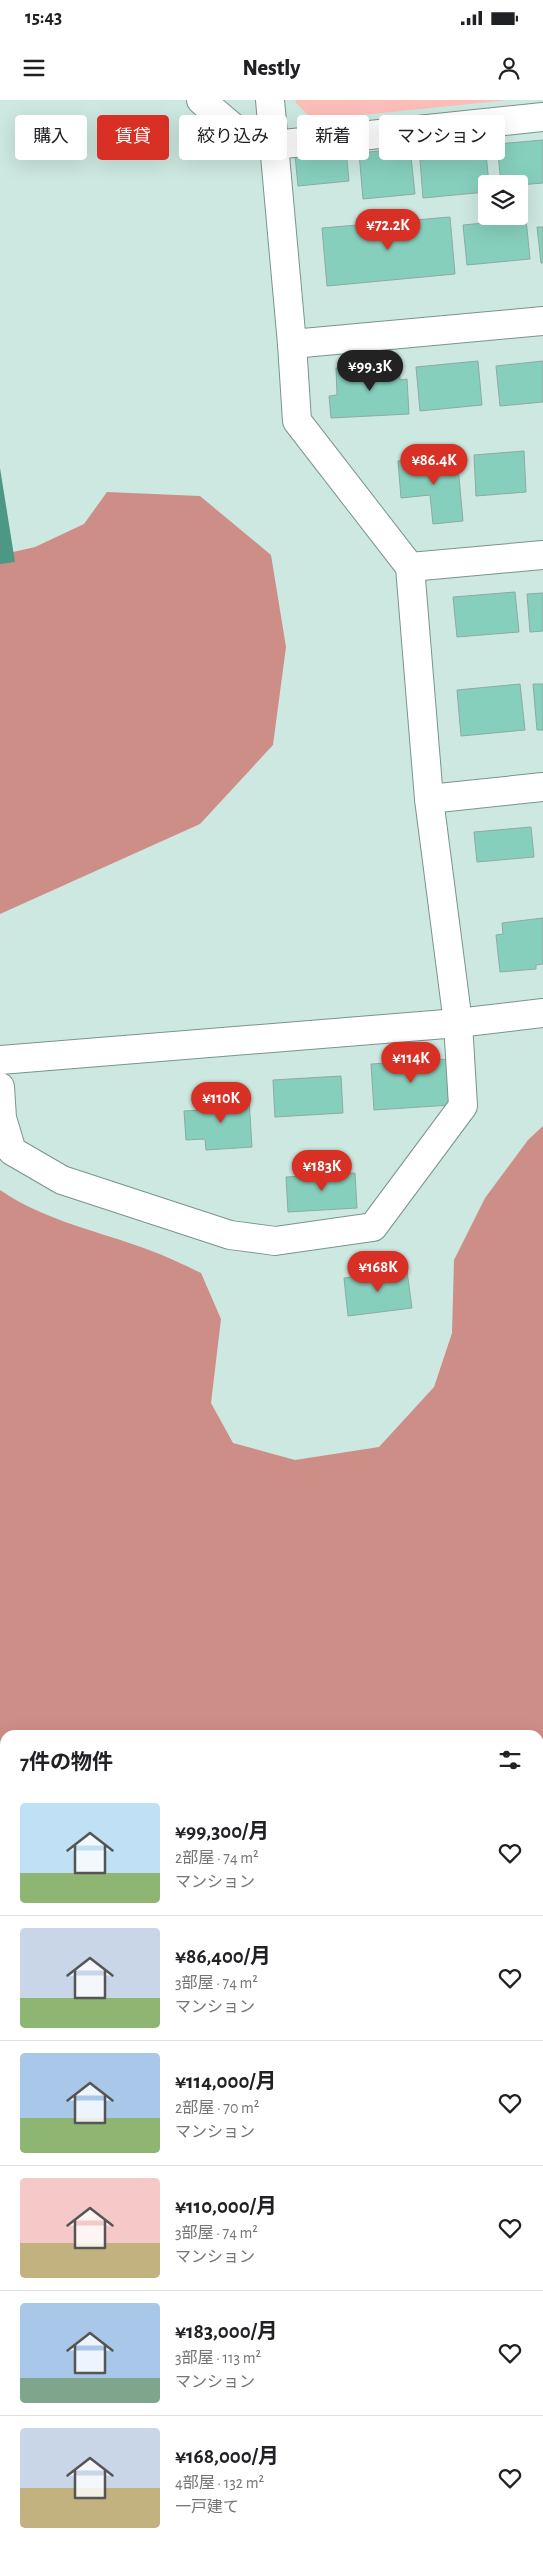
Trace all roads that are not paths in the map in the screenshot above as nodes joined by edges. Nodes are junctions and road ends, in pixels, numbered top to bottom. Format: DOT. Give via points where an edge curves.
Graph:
graph roads {
  1 [pos="201,100"];
  2 [pos="270,100"];
  3 [pos="218,115"];
  4 [pos="271,115"];
  5 [pos="543,117"];
  6 [pos="287,144"];
  7 [pos="275,160"];
  8 [pos="543,321"];
  9 [pos="292,344"];
  10 [pos="543,555"];
  11 [pos="410,567"];
  12 [pos="543,788"];
  13 [pos="429,799"];
  14 [pos="543,1013"];
  15 [pos="458,1023"];
  16 [pos="0,1060"];
  17 [pos="0,1086"];
  1 -- 3 [label="street"];
  2 -- 4 [label="street"];
  5 -- 6 [label="street"];
  7 -- 9 [label="street"];
  8 -- 9 [label="street"];
  9 -- 11 [label="street" via="297,421"];
  10 -- 11 [label="street"];
  11 -- 13 [label="street"];
  12 -- 13 [label="street"];
  13 -- 15 [label="street"];
  14 -- 15 [label="street"];
  15 -- 16 [label="street"];
  15 -- 17 [label="street" via="464,1106 373,1227 363,1229 275,1240 230,1235 62,1180 12,1151 2,1118"];
}
